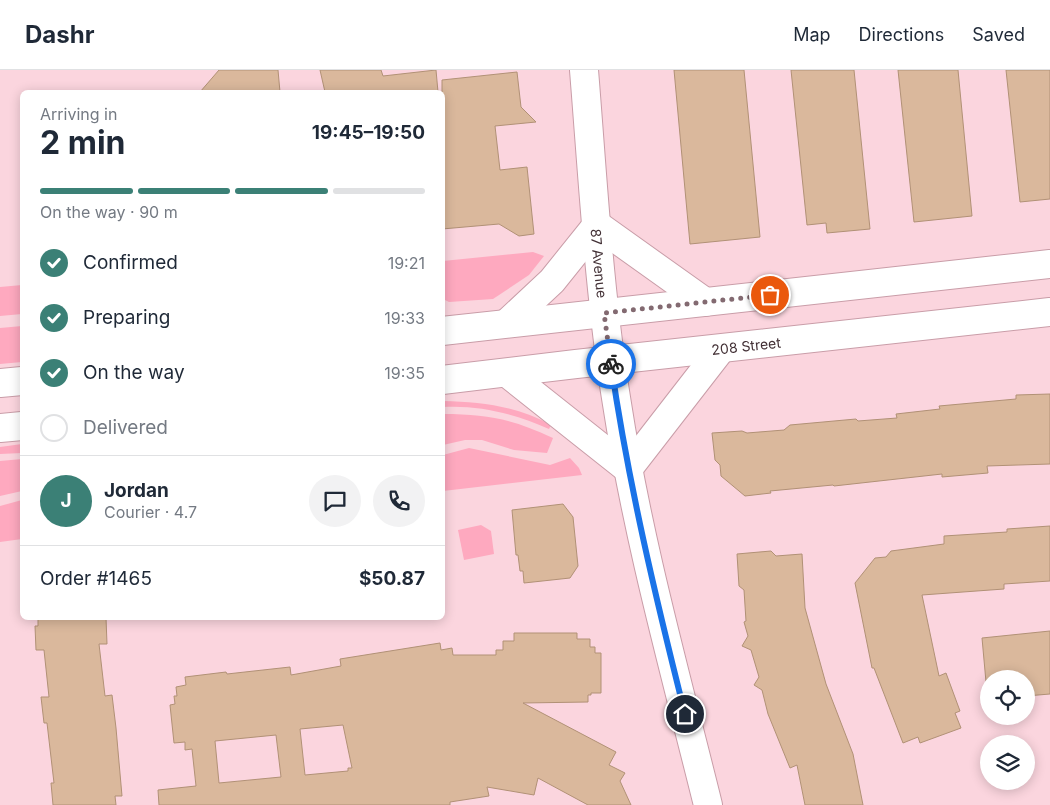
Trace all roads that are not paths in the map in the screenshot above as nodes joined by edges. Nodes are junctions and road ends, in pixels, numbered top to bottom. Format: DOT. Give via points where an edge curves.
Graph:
graph roads {
  1 [pos="584,70"];
  2 [pos="597,225"];
  3 [pos="1050,264"];
  4 [pos="705,302"];
  5 [pos="1050,312"];
  6 [pos="604,313"];
  7 [pos="507,324"];
  8 [pos="445,331"];
  9 [pos="721,349"];
  10 [pos="610,360"];
  11 [pos="507,373"];
  12 [pos="20,380"];
  13 [pos="445,380"];
  14 [pos="0,383"];
  15 [pos="20,426"];
  16 [pos="0,428"];
  17 [pos="628,469"];
  18 [pos="708,805"];
  1 -- 2 [label="main road, 87 Avenue"];
  2 -- 4 [label="main road"];
  2 -- 6 [label="main road, 87 Avenue"];
  2 -- 7 [label="main road" via="552,281"];
  3 -- 4 [label="main road"];
  4 -- 6 [label="main road"];
  5 -- 9 [label="main road, 208 Street"];
  6 -- 7 [label="main road"];
  6 -- 10 [label="main road, 87 Avenue"];
  7 -- 8 [label="main road"];
  9 -- 10 [label="main road, 208 Street"];
  9 -- 17 [label="main road"];
  10 -- 11 [label="main road, 208 Street"];
  10 -- 17 [label="main road, 87 Avenue"];
  11 -- 13 [label="main road, 208 Street"];
  11 -- 17 [label="main road"];
  12 -- 14 [label="main road"];
  15 -- 16 [label="main road"];
  17 -- 18 [label="main road, 87 Avenue" via="653,588"];
}
